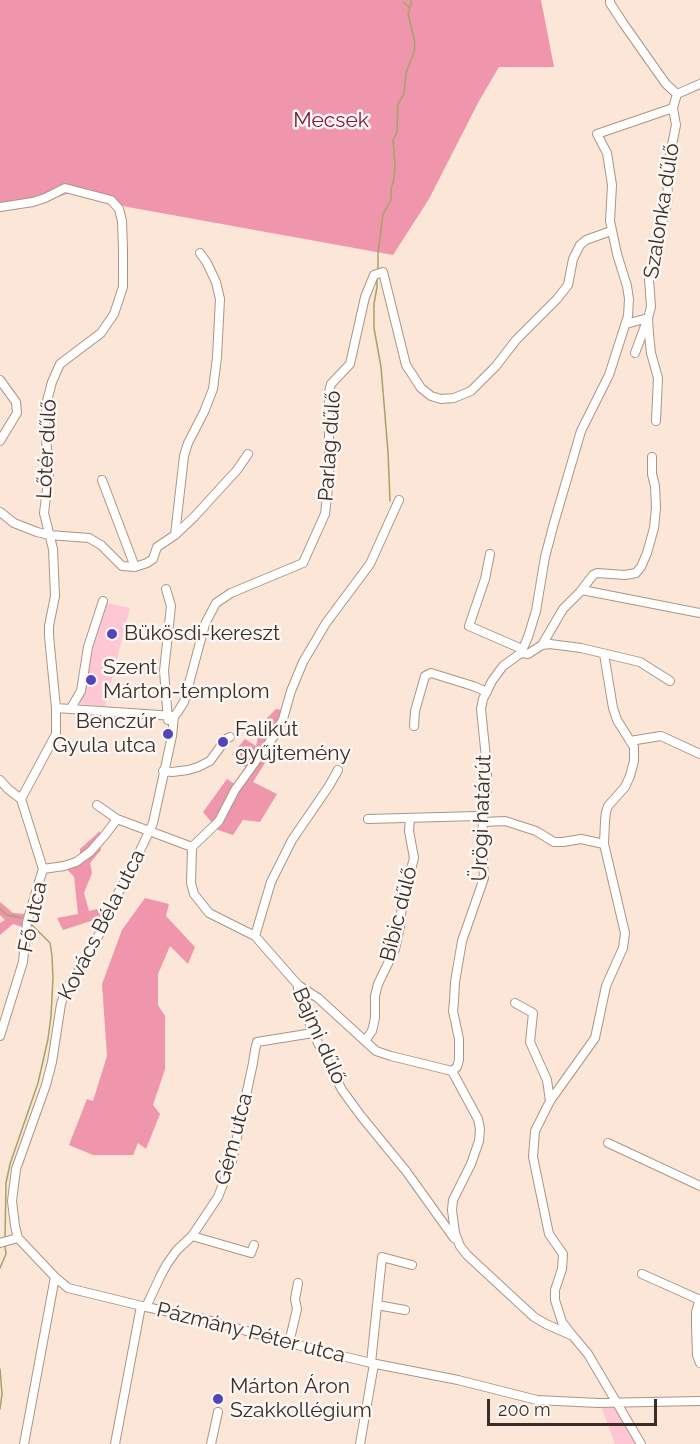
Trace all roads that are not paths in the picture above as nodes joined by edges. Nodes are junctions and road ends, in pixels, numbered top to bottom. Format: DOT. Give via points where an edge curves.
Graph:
graph roads {
  1 [pos="610,0"];
  2 [pos="700,84"];
  3 [pos="677,94"];
  4 [pos="673,108"];
  5 [pos="0,207"];
  6 [pos="611,231"];
  7 [pos="200,253"];
  8 [pos="648,318"];
  9 [pos="626,324"];
  10 [pos="635,352"];
  11 [pos="0,380"];
  12 [pos="656,421"];
  13 [pos="0,441"];
  14 [pos="248,454"];
  15 [pos="652,457"];
  16 [pos="102,480"];
  17 [pos="399,500"];
  18 [pos="0,512"];
  19 [pos="49,535"];
  20 [pos="175,535"];
  21 [pos="490,554"];
  22 [pos="135,567"];
  23 [pos="166,589"];
  24 [pos="582,590"];
  25 [pos="103,601"];
  26 [pos="700,614"];
  27 [pos="542,645"];
  28 [pos="521,651"];
  29 [pos="604,654"];
  30 [pos="670,681"];
  31 [pos="487,692"];
  32 [pos="56,708"];
  33 [pos="71,708"];
  34 [pos="173,715"];
  35 [pos="414,726"];
  36 [pos="230,737"];
  37 [pos="630,741"];
  38 [pos="700,754"];
  39 [pos="338,770"];
  40 [pos="163,771"];
  41 [pos="0,780"];
  42 [pos="21,799"];
  43 [pos="97,805"];
  44 [pos="410,818"];
  45 [pos="117,819"];
  46 [pos="368,819"];
  47 [pos="483,820"];
  48 [pos="149,831"];
  49 [pos="604,844"];
  50 [pos="192,847"];
  51 [pos="43,869"];
  52 [pos="255,936"];
  53 [pos="298,985"];
  54 [pos="515,1003"];
  55 [pos="313,1033"];
  56 [pos="0,1036"];
  57 [pos="364,1041"];
  58 [pos="452,1071"];
  59 [pos="550,1101"];
  60 [pos="608,1143"];
  61 [pos="700,1186"];
  62 [pos="192,1236"];
  63 [pos="18,1238"];
  64 [pos="0,1243"];
  65 [pos="254,1245"];
  66 [pos="460,1246"];
  67 [pos="412,1265"];
  68 [pos="642,1274"];
  69 [pos="55,1277"];
  70 [pos="298,1283"];
  71 [pos="700,1299"];
  72 [pos="378,1305"];
  73 [pos="143,1306"];
  74 [pos="405,1310"];
  75 [pos="573,1336"];
  76 [pos="290,1343"];
  77 [pos="700,1363"];
  78 [pos="373,1364"];
  79 [pos="700,1401"];
  80 [pos="616,1403"];
  81 [pos="218,1412"];
  82 [pos="24,1444"];
  83 [pos="115,1444"];
  84 [pos="211,1444"];
  85 [pos="360,1444"];
  86 [pos="641,1444"];
  1 -- 3 [label="street" via="666,84"];
  2 -- 3 [label="street"];
  3 -- 4 [label="street, Szalonka dűlő"];
  4 -- 6 [label="street, Ürögi határút" via="597,134 607,153 612,185"];
  4 -- 8 [label="street, Szalonka dűlő" via="676,125 669,160 668,199 650,272"];
  5 -- 19 [label="street, Lőtér dűlő" via="33,202 65,188 111,200 122,221 123,287 114,315 101,333 60,364 47,401 49,473 44,513"];
  6 -- 9 [label="street, Ürögi határút" via="628,292"];
  6 -- 34 [label="street, Parlag dűlő" via="580,245 568,285 557,299 471,391 453,398 431,396 421,388 406,364 384,272 374,275 350,364 329,392 329,479 325,514 314,539 303,563 216,603 205,624 184,702"];
  7 -- 20 [label="street" via="212,272 220,299 217,357 213,389 184,456"];
  8 -- 9 [label="street"];
  8 -- 10 [label="street"];
  8 -- 12 [label="street, Szalonka dűlő" via="658,378"];
  9 -- 28 [label="street, Ürögi határút" via="609,375 581,431 545,557 536,611"];
  11 -- 13 [label="street" via="16,402 17,413"];
  14 -- 20 [label="street"];
  15 -- 24 [label="street" via="654,528 641,567 636,573 625,575 597,573"];
  16 -- 22 [label="street"];
  17 -- 50 [label="street" via="370,564 326,623 303,662 276,733 235,790 219,821"];
  18 -- 19 [label="street" via="14,523"];
  19 -- 22 [label="street" via="89,538 122,566"];
  19 -- 32 [label="street, Lőtér dűlő" via="55,596 49,636"];
  20 -- 22 [label="street" via="157,547 153,559"];
  21 -- 28 [label="street" via="469,626"];
  23 -- 34 [label="street" via="171,606 164,671"];
  24 -- 26 [label="street"];
  24 -- 27 [label="street" via="563,609"];
  25 -- 33 [label="street" via="88,647 81,691"];
  27 -- 28 [label="street" via="528,654"];
  27 -- 29 [label="street" via="563,645"];
  28 -- 31 [label="street, Ürögi határút" via="503,666"];
  29 -- 30 [label="street" via="640,662"];
  29 -- 37 [label="street" via="613,708"];
  31 -- 35 [label="street" via="431,673 425,675"];
  31 -- 47 [label="street, Ürögi határút" via="481,709 488,768"];
  32 -- 33 [label="street"];
  32 -- 42 [label="street, Lőtér dűlő" via="56,734"];
  33 -- 34 [label="street"];
  34 -- 40 [label="street, Kovács Béla utca"];
  36 -- 40 [label="street" via="210,761 180,771"];
  37 -- 38 [label="street" via="661,736"];
  37 -- 49 [label="street" via="634,761 625,787 608,806"];
  39 -- 52 [label="street" via="287,849 271,882"];
  40 -- 48 [label="street, Kovács Béla utca"];
  41 -- 42 [label="street"];
  42 -- 51 [label="street, Fő utca"];
  43 -- 45 [label="street"];
  44 -- 46 [label="street"];
  44 -- 47 [label="street" via="477,816"];
  44 -- 57 [label="street, Bíbic dűlő" via="414,858 400,927 395,949 378,984 372,1031"];
  45 -- 48 [label="street"];
  45 -- 51 [label="street" via="90,852 76,862"];
  47 -- 49 [label="street" via="505,821 536,831 554,842 581,839"];
  47 -- 58 [label="street, Ürögi határút" via="484,878 462,941 455,982 453,1011 459,1060"];
  48 -- 50 [label="street"];
  48 -- 63 [label="street, Kovács Béla utca" via="102,929 63,997 46,1085 16,1169 12,1201"];
  49 -- 59 [label="street" via="625,933 623,948 606,986 595,1038"];
  50 -- 52 [label="street, Bajmi dűlő" via="194,894 209,913"];
  51 -- 56 [label="street, Fő utca" via="27,922 23,962"];
  52 -- 53 [label="street, Bajmi dűlő"];
  53 -- 55 [label="street, Bajmi dűlő"];
  53 -- 57 [label="street" via="318,998"];
  54 -- 59 [label="street" via="533,1014 530,1042 547,1080"];
  55 -- 62 [label="street, Gém utca" via="257,1042 232,1161 218,1197"];
  55 -- 66 [label="street, Bajmi dűlő" via="342,1090"];
  57 -- 58 [label="street" via="376,1051"];
  58 -- 66 [label="street" via="480,1129 471,1164 453,1200"];
  59 -- 75 [label="street" via="535,1131 533,1157 549,1234 563,1254 555,1300 562,1322"];
  60 -- 61 [label="street"];
  62 -- 65 [label="street" via="251,1253"];
  62 -- 73 [label="street, Gém utca" via="167,1264"];
  63 -- 64 [label="street"];
  63 -- 69 [label="street, Pázmány Péter utca"];
  66 -- 75 [label="street" via="534,1317"];
  67 -- 72 [label="street" via="382,1257"];
  68 -- 71 [label="street"];
  69 -- 73 [label="street, Pázmány Péter utca" via="68,1288"];
  69 -- 82 [label="street"];
  70 -- 76 [label="street"];
  71 -- 77 [label="street" via="696,1312"];
  72 -- 74 [label="street"];
  72 -- 78 [label="street"];
  73 -- 76 [label="street, Pázmány Péter utca"];
  73 -- 83 [label="street, Gém utca"];
  75 -- 80 [label="street"];
  76 -- 78 [label="street, Pázmány Péter utca"];
  78 -- 80 [label="street, Pázmány Péter utca" via="537,1400"];
  78 -- 85 [label="street"];
  79 -- 80 [label="street, Pázmány Péter utca"];
  80 -- 86 [label="street"];
  81 -- 84 [label="street"];
}
